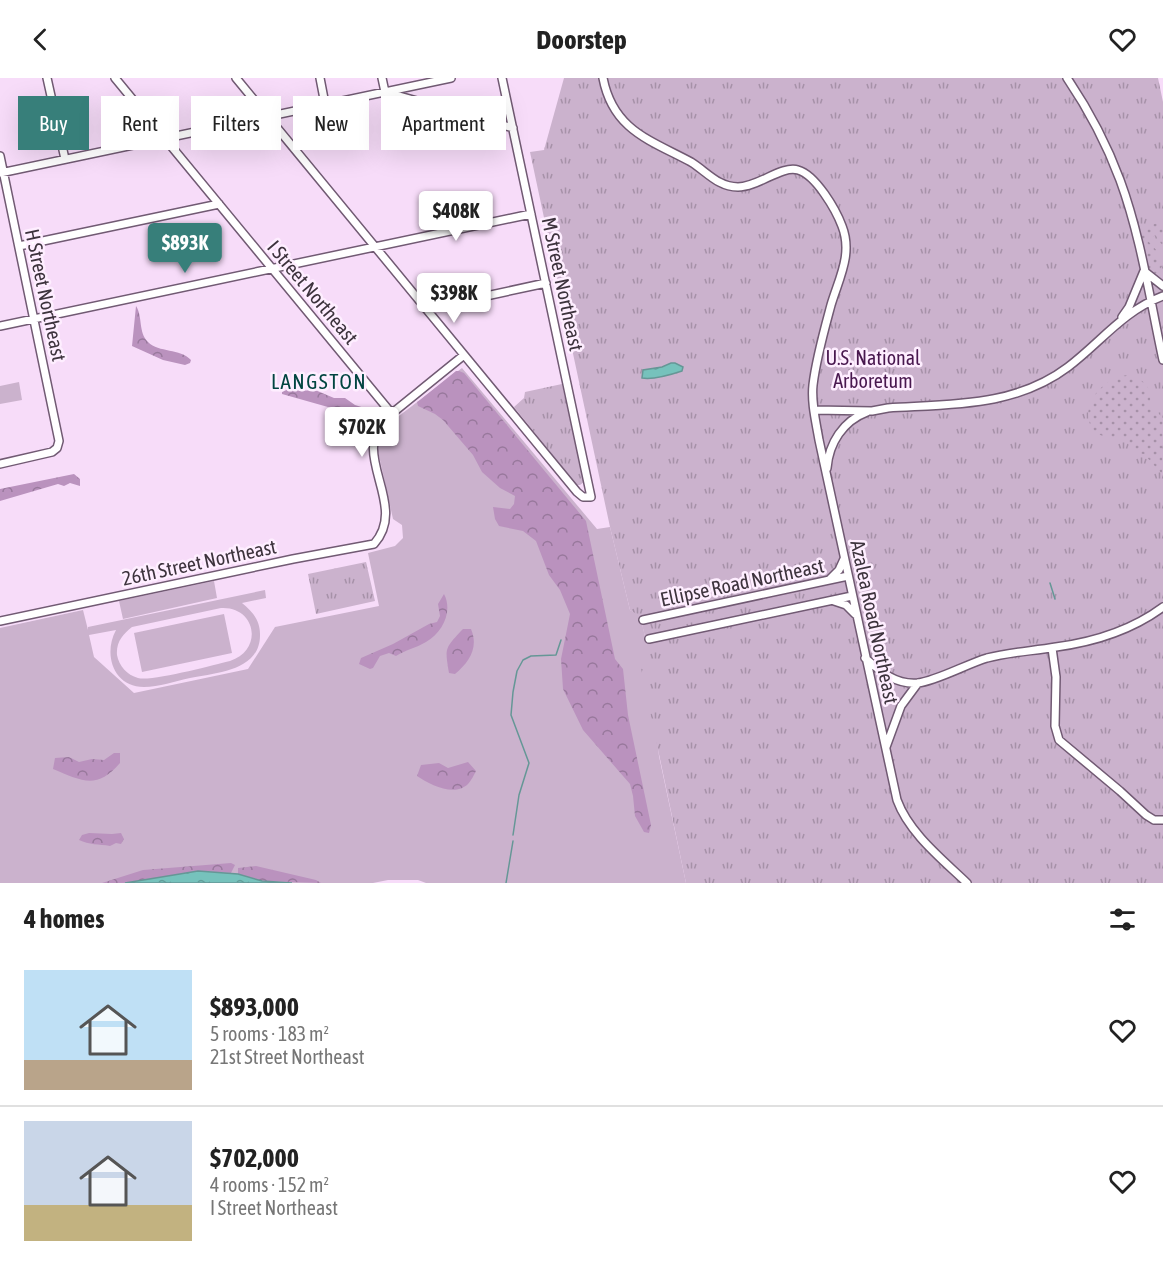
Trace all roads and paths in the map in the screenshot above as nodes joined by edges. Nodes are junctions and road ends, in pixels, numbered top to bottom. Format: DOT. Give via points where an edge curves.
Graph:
graph roads {
  1 [pos="47,78"];
  2 [pos="115,78"];
  3 [pos="236,78"];
  4 [pos="320,78"];
  5 [pos="382,78"];
  6 [pos="451,78"];
  7 [pos="502,78"];
  8 [pos="603,78"];
  9 [pos="1066,78"];
  10 [pos="440,79"];
  11 [pos="385,92"];
  12 [pos="130,96"];
  13 [pos="251,96"];
  14 [pos="323,96"];
  15 [pos="365,96"];
  16 [pos="513,128"];
  17 [pos="281,133"];
  18 [pos="110,150"];
  19 [pos="174,150"];
  20 [pos="0,156"];
  21 [pos="65,159"];
  22 [pos="2,173"];
  23 [pos="219,204"];
  24 [pos="531,213"];
  25 [pos="19,246"];
  26 [pos="375,247"];
  27 [pos="272,269"];
  28 [pos="1144,271"];
  29 [pos="546,284"];
  30 [pos="1163,286"];
  31 [pos="1163,296"];
  32 [pos="1150,302"];
  33 [pos="426,309"];
  34 [pos="34,319"];
  35 [pos="1118,322"];
  36 [pos="0,326"];
  37 [pos="464,355"];
  38 [pos="1163,360"];
  39 [pos="814,410"];
  40 [pos="872,411"];
  41 [pos="392,414"];
  42 [pos="0,464"];
  43 [pos="826,473"];
  44 [pos="844,556"];
  45 [pos="848,576"];
  46 [pos="825,581"];
  47 [pos="852,596"];
  48 [pos="829,601"];
  49 [pos="1163,607"];
  50 [pos="857,617"];
  51 [pos="642,620"];
  52 [pos="0,621"];
  53 [pos="649,639"];
  54 [pos="1052,648"];
  55 [pos="866,658"];
  56 [pos="918,683"];
  57 [pos="885,750"];
  58 [pos="1163,820"];
  59 [pos="967,883"];
  1 -- 21 [label="street"];
  2 -- 12 [label="street, I Street Northeast"];
  3 -- 13 [label="street"];
  4 -- 14 [label="street"];
  5 -- 11 [label="street"];
  6 -- 10 [label="street"];
  7 -- 16 [label="street, M Street Northeast"];
  8 -- 39 [label="street, Azalea Road Northeast" via="612,105 625,123 720,183 748,186 797,169 811,177 827,199 843,229 847,255 815,375"];
  9 -- 28 [label="street" via="1119,176"];
  10 -- 11 [label="street"];
  11 -- 15 [label="street"];
  11 -- 16 [label="street"];
  16 -- 24 [label="street, M Street Northeast"];
  17 -- 26 [label="street"];
  18 -- 21 [label="street"];
  19 -- 23 [label="street, I Street Northeast"];
  20 -- 22 [label="street, H Street Northeast"];
  21 -- 22 [label="street"];
  22 -- 25 [label="street, H Street Northeast"];
  23 -- 25 [label="street"];
  23 -- 27 [label="street, I Street Northeast"];
  24 -- 26 [label="street"];
  24 -- 29 [label="street, M Street Northeast"];
  25 -- 34 [label="street, H Street Northeast"];
  26 -- 27 [label="street"];
  26 -- 33 [label="street"];
  27 -- 34 [label="street"];
  27 -- 41 [label="street, I Street Northeast"];
  28 -- 30 [label="street"];
  28 -- 32 [label="street"];
  28 -- 35 [label="street"];
  29 -- 33 [label="street"];
  29 -- 37 [label="street, M Street Northeast" via="591,497 581,496"];
  31 -- 32 [label="street"];
  32 -- 35 [label="street"];
  32 -- 38 [label="street"];
  33 -- 37 [label="street"];
  34 -- 36 [label="street"];
  34 -- 42 [label="street, H Street Northeast" via="59,441 52,452"];
  35 -- 40 [label="street" via="1070,366 1020,394"];
  37 -- 41 [label="street"];
  39 -- 40 [label="street"];
  39 -- 43 [label="street, Azalea Road Northeast"];
  40 -- 43 [label="street, Azalea Road Northeast" via="842,429 829,454"];
  41 -- 52 [label="street, 26th Street Northeast" via="380,425 373,443 387,516 382,534 374,544"];
  43 -- 44 [label="street, Azalea Road Northeast"];
  44 -- 45 [label="street, Azalea Road Northeast"];
  44 -- 46 [label="street" via="839,570"];
  45 -- 46 [label="street, Ellipse Road Northeast"];
  45 -- 47 [label="street, Azalea Road Northeast"];
  46 -- 51 [label="street, Ellipse Road Northeast"];
  47 -- 48 [label="street"];
  47 -- 50 [label="street, Azalea Road Northeast"];
  48 -- 50 [label="street" via="846,605"];
  48 -- 53 [label="street"];
  49 -- 54 [label="street" via="1114,632"];
  50 -- 55 [label="street, Azalea Road Northeast"];
  54 -- 56 [label="street" via="989,658"];
  54 -- 58 [label="street" via="1056,681 1054,726 1059,740 1146,815"];
  55 -- 56 [label="street" via="894,680"];
  55 -- 57 [label="street, Azalea Road Northeast"];
  56 -- 57 [label="street" via="901,706"];
  57 -- 59 [label="street, Azalea Road Northeast" via="898,804 908,822"];
}
